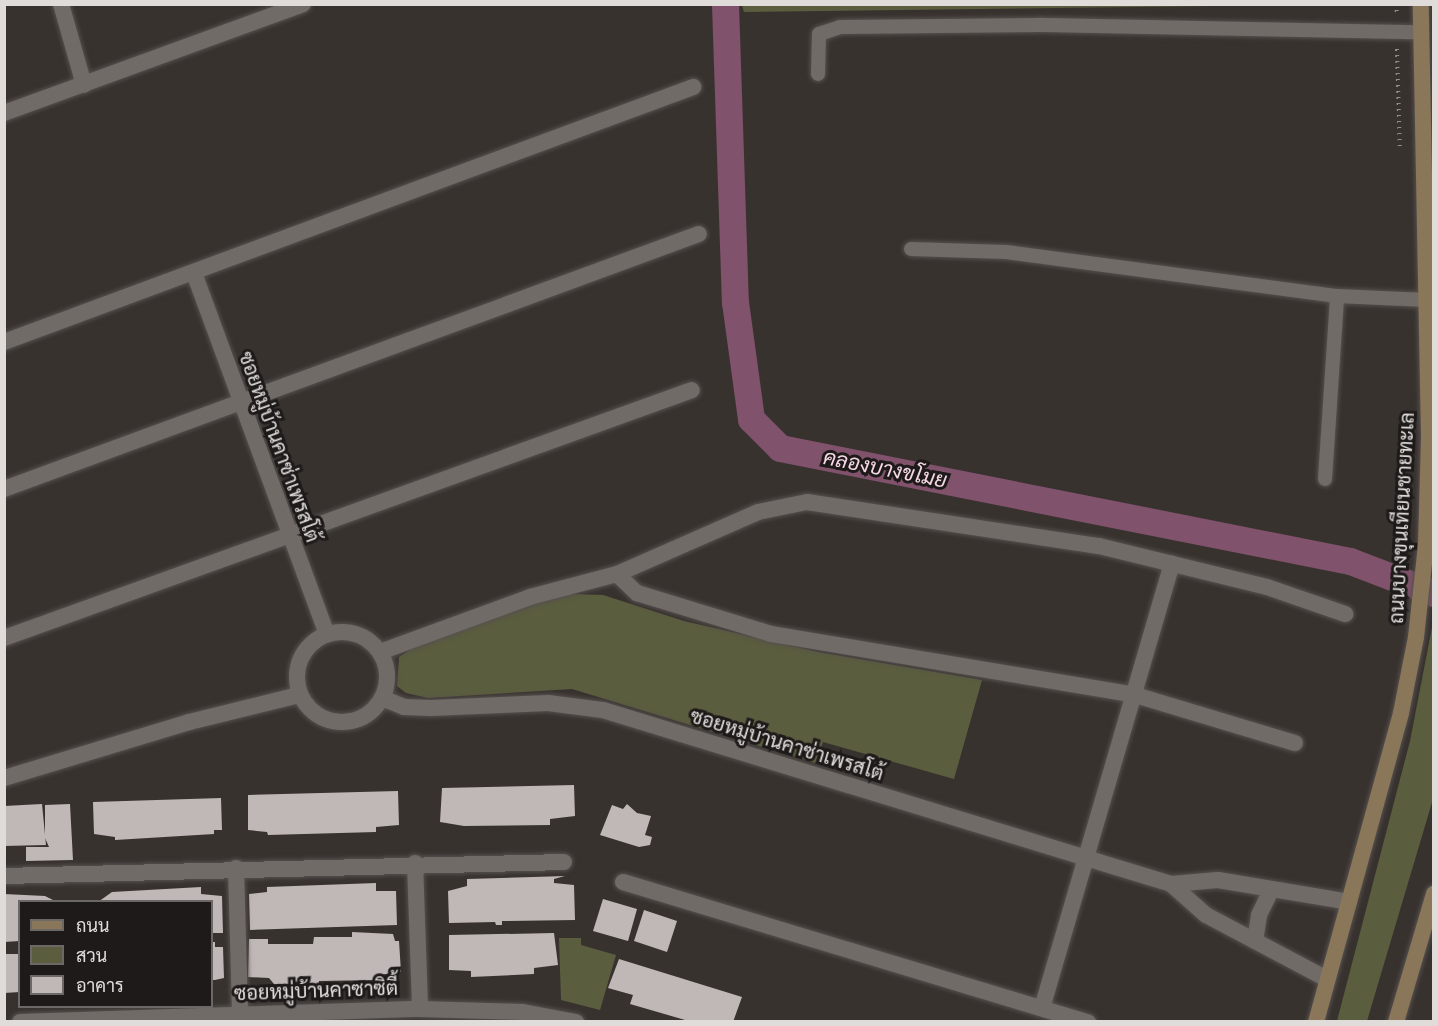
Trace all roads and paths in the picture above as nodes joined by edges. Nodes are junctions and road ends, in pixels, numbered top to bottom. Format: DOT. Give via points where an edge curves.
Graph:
graph roads {
  1 [pos="62,4"];
  2 [pos="303,4"];
  3 [pos="1421,4"];
  4 [pos="1421,32"];
  5 [pos="818,74"];
  6 [pos="84,85"];
  7 [pos="693,87"];
  8 [pos="4,113"];
  9 [pos="699,234"];
  10 [pos="910,249"];
  11 [pos="194,273"];
  12 [pos="1337,296"];
  13 [pos="1427,300"];
  14 [pos="4,342"];
  15 [pos="692,390"];
  16 [pos="239,402"];
  17 [pos="1325,479"];
  18 [pos="4,489"];
  19 [pos="288,537"];
  20 [pos="1172,564"];
  21 [pos="617,574"];
  22 [pos="1345,614"];
  23 [pos="327,634"];
  24 [pos="4,638"];
  25 [pos="380,652"];
  26 [pos="299,695"];
  27 [pos="1135,695"];
  28 [pos="382,698"];
  29 [pos="1295,743"];
  30 [pos="4,778"];
  31 [pos="1086,858"];
  32 [pos="564,862"];
  33 [pos="415,863"];
  34 [pos="236,868"];
  35 [pos="4,876"];
  36 [pos="623,882"];
  37 [pos="1171,884"];
  38 [pos="1270,890"];
  39 [pos="1434,894"];
  40 [pos="1349,902"];
  41 [pos="1255,941"];
  42 [pos="1327,979"];
  43 [pos="1042,1008"];
  44 [pos="420,1009"];
  45 [pos="240,1014"];
  46 [pos="21,1022"];
  47 [pos="576,1022"];
  48 [pos="1088,1022"];
  49 [pos="1316,1022"];
  50 [pos="1396,1022"];
  1 -- 6 [label="street"];
  2 -- 6 [label="street"];
  3 -- 4 [label="main road, ถนนบางขุนเทียนชายทะเล"];
  4 -- 5 [label="lane" via="1040,25 840,27 819,34"];
  4 -- 13 [label="main road, ถนนบางขุนเทียนชายทะเล"];
  6 -- 8 [label="street"];
  7 -- 11 [label="street"];
  9 -- 16 [label="street"];
  10 -- 12 [label="lane" via="1006,252"];
  11 -- 14 [label="street"];
  11 -- 16 [label="street, ซอยหมู่บ้านคาซ่าเพรสโต้"];
  12 -- 13 [label="lane"];
  12 -- 17 [label="lane"];
  13 -- 40 [label="main road, ถนนบางขุนเทียนชายทะเล" via="1426,545 1416,637 1401,713"];
  15 -- 19 [label="street"];
  16 -- 18 [label="street"];
  16 -- 19 [label="street, ซอยหมู่บ้านคาซ่าเพรสโต้"];
  19 -- 23 [label="street, ซอยหมู่บ้านคาซ่าเพรสโต้"];
  19 -- 24 [label="street"];
  20 -- 21 [label="street" via="1099,546 807,502 758,512"];
  20 -- 22 [label="street" via="1267,587"];
  20 -- 27 [label="street"];
  21 -- 25 [label="street" via="530,597"];
  21 -- 27 [label="street" via="637,593 771,634"];
  23 -- 25 [label="street" via="357,634"];
  23 -- 26 [label="street" via="313,641 297,666"];
  25 -- 28 [label="street" via="388,681"];
  26 -- 28 [label="street" via="320,717 341,722 363,718"];
  26 -- 30 [label="street" via="189,722"];
  27 -- 29 [label="street"];
  27 -- 31 [label="street"];
  28 -- 31 [label="street, ซอยหมู่บ้านคาซ่าเพรสโต้" via="404,706 431,708 549,703 603,710"];
  31 -- 37 [label="street, ซอยหมู่บ้านคาซ่าเพรสโต้"];
  31 -- 43 [label="street"];
  32 -- 33 [label="street"];
  33 -- 34 [label="street"];
  33 -- 44 [label="street"];
  34 -- 35 [label="street"];
  34 -- 45 [label="street"];
  36 -- 43 [label="street"];
  37 -- 38 [label="street, ซอยหมู่บ้านคาซ่าเพรสโต้" via="1218,880"];
  37 -- 41 [label="street, ซอยหมู่บ้านคาซ่าเพรสโต้" via="1206,915"];
  38 -- 40 [label="street, ซอยหมู่บ้านคาซ่าเพรสโต้"];
  38 -- 41 [label="street" via="1259,915"];
  39 -- 50 [label="main road"];
  40 -- 42 [label="main road, ถนนบางขุนเทียนชายทะเล"];
  41 -- 42 [label="street, ซอยหมู่บ้านคาซ่าเพรสโต้"];
  42 -- 49 [label="main road, ถนนบางขุนเทียนชายทะเล"];
  43 -- 48 [label="street"];
  44 -- 45 [label="street, ซอยหมู่บ้านคาซาซิตี้"];
  44 -- 47 [label="street, ซอยหมู่บ้านคาซาซิตี้" via="523,1012"];
  45 -- 46 [label="street, ซอยหมู่บ้านคาซาซิตี้"];
}
